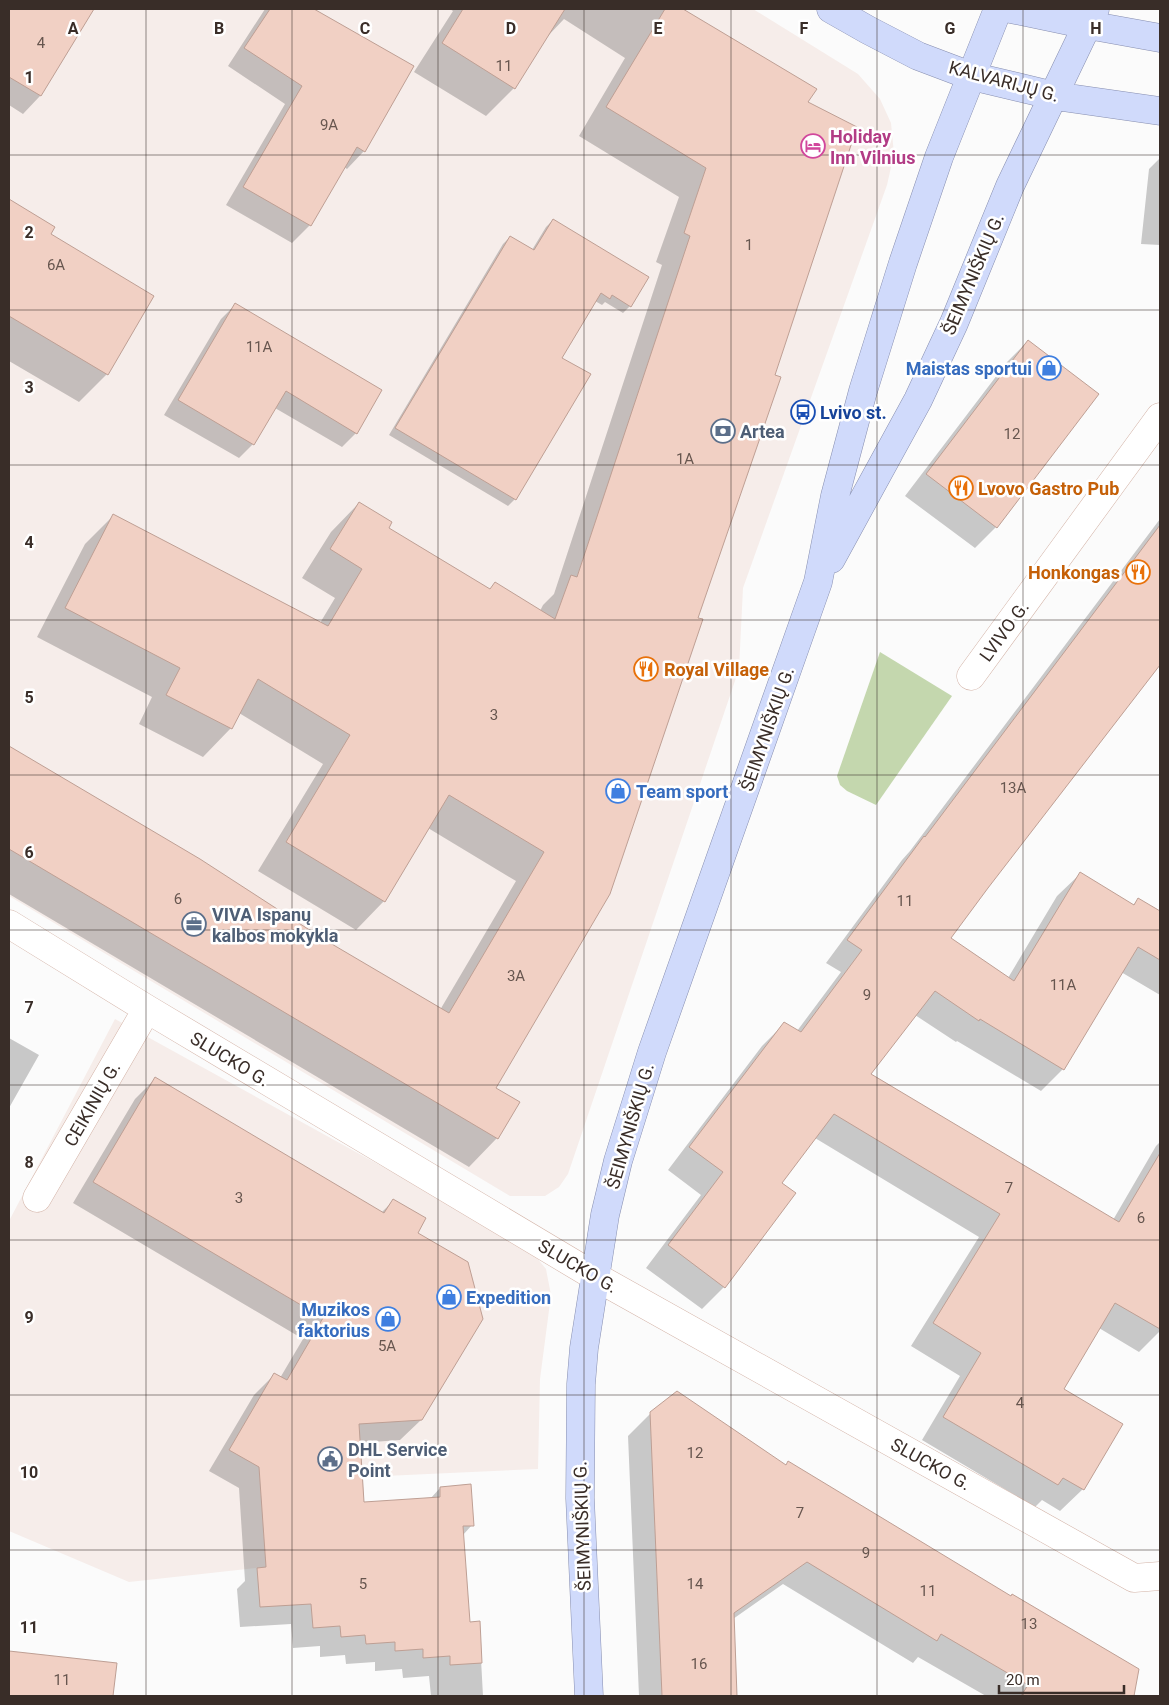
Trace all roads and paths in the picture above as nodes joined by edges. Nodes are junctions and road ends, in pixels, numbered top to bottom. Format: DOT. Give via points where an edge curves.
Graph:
graph roads {
  1 [pos="831,9"];
  2 [pos="998,9"];
  3 [pos="1011,9"];
  4 [pos="1092,17"];
  5 [pos="1160,38"];
  6 [pos="971,76"];
  7 [pos="1054,96"];
  8 [pos="1160,111"];
  9 [pos="1160,417"];
  10 [pos="818,582"];
  11 [pos="971,676"];
  12 [pos="9,924"];
  13 [pos="147,1010"];
  14 [pos="37,1198"];
  15 [pos="596,1277"];
  16 [pos="1160,1576"];
  17 [pos="589,1696"];
  1 -- 6 [label="main road, KALVARIJŲ G." via="918,56"];
  2 -- 6 [label="main road, ŠEIMYNIŠKIŲ G."];
  3 -- 4 [label="main road"];
  4 -- 5 [label="main road"];
  4 -- 7 [label="main road, ŠEIMYNIŠKIŲ G."];
  6 -- 7 [label="main road, KALVARIJŲ G."];
  6 -- 10 [label="main road, ŠEIMYNIŠKIŲ G." via="939,157 863,391"];
  7 -- 8 [label="main road, KALVARIJŲ G."];
  7 -- 10 [label="main road, ŠEIMYNIŠKIŲ G." via="1010,186 954,323 918,400"];
  9 -- 11 [label="street, LVIVO G."];
  10 -- 15 [label="main road, ŠEIMYNIŠKIŲ G." via="652,1052 618,1161 605,1215"];
  12 -- 13 [label="street, SLUCKO G."];
  13 -- 14 [label="street, CEIKINIŲ G."];
  13 -- 15 [label="street, SLUCKO G."];
  15 -- 16 [label="street, SLUCKO G." via="1134,1578"];
  15 -- 17 [label="main road, ŠEIMYNIŠKIŲ G." via="584,1348 580,1439"];
}
